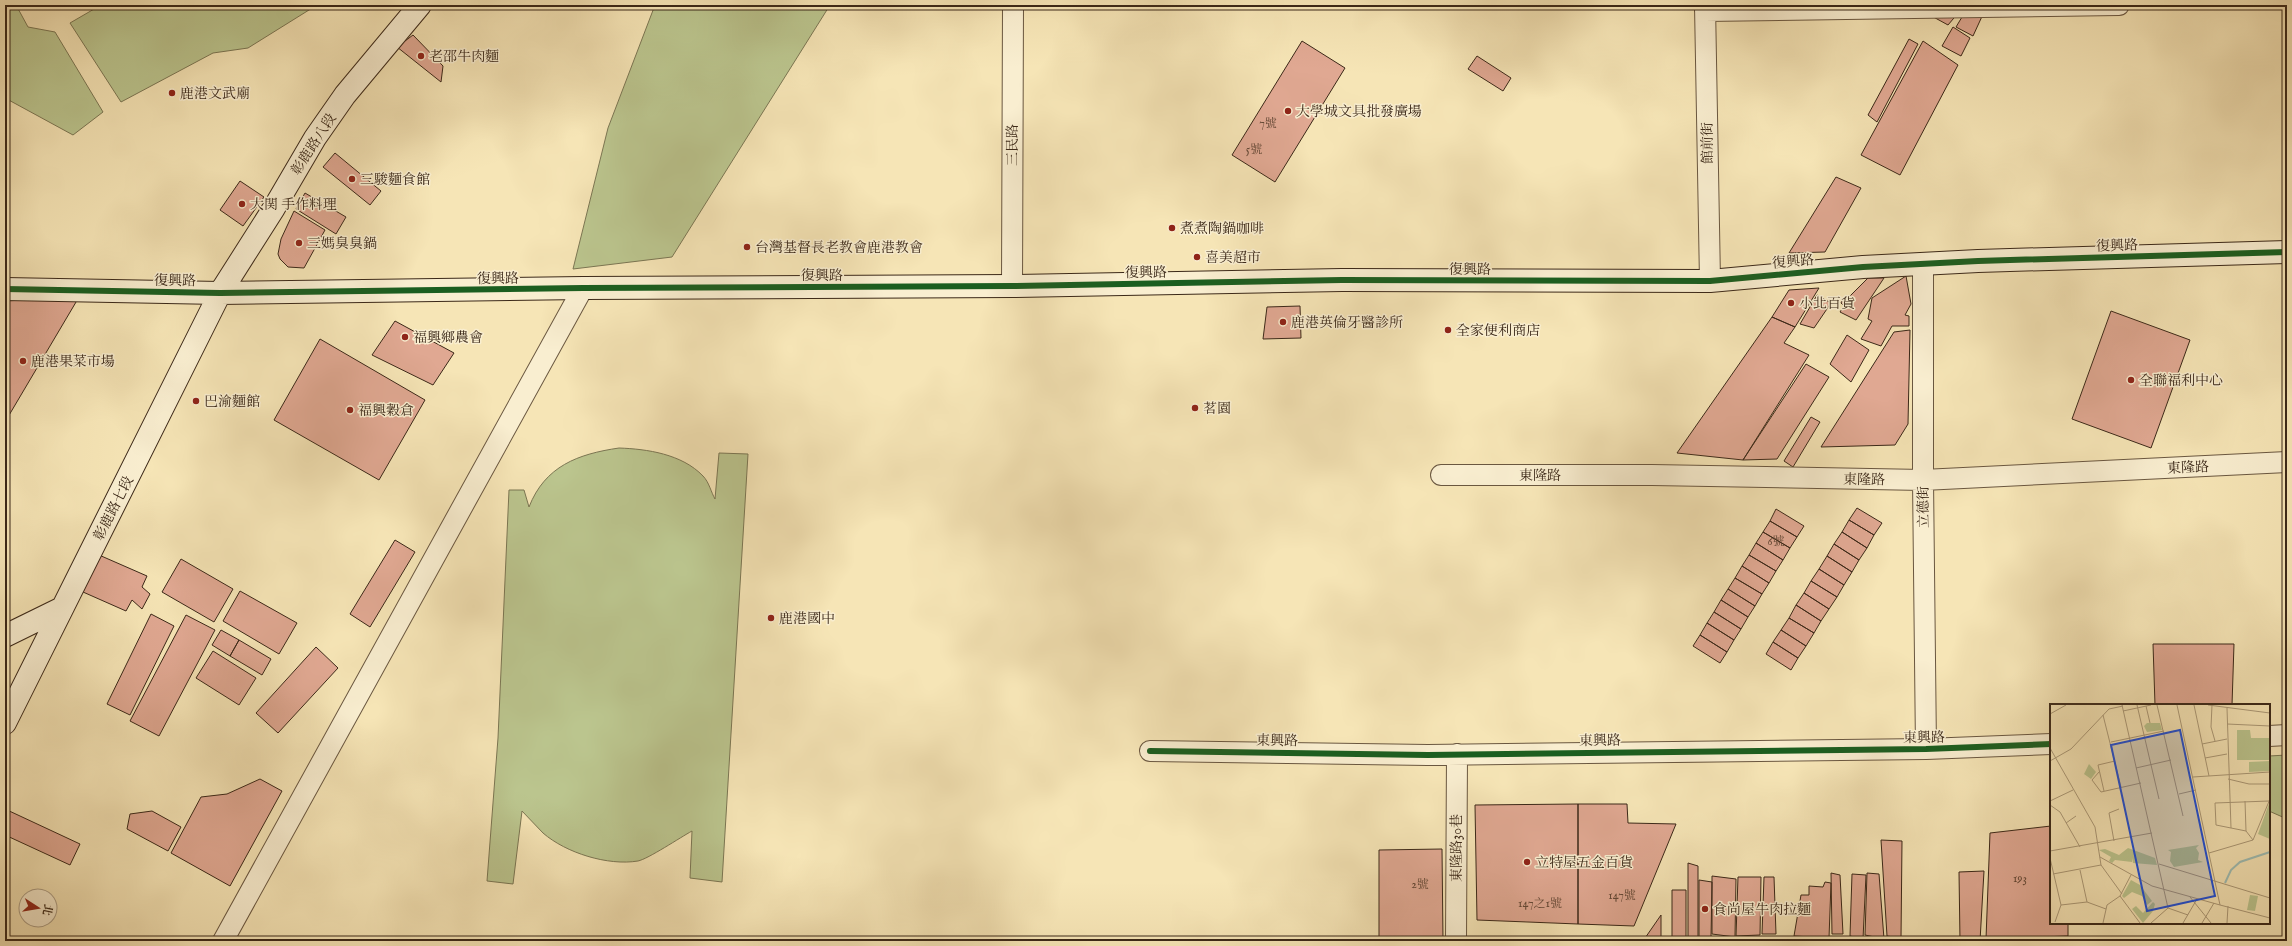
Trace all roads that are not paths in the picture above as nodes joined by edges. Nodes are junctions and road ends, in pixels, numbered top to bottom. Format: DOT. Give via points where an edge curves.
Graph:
graph roads {
  1 [pos="420,5"];
  2 [pos="1013,5"];
  3 [pos="2119,5"];
  4 [pos="2063,6"];
  5 [pos="1705,8"];
  6 [pos="2287,252"];
  7 [pos="1923,264"];
  8 [pos="1710,281"];
  9 [pos="1012,286"];
  10 [pos="583,288"];
  11 [pos="5,289"];
  12 [pos="220,293"];
  13 [pos="2287,462"];
  14 [pos="1441,475"];
  15 [pos="1923,480"];
  16 [pos="62,608"];
  17 [pos="5,636"];
  18 [pos="8,709"];
  19 [pos="2287,735"];
  20 [pos="2270,736"];
  21 [pos="2050,744"];
  22 [pos="1926,749"];
  23 [pos="1150,751"];
  24 [pos="1457,754"];
  25 [pos="223,941"];
  26 [pos="1456,941"];
  1 -- 12 [label="street, 彰鹿路八段" via="345,95 315,138"];
  2 -- 9 [label="street, 三民路"];
  3 -- 4 [label="street"];
  4 -- 5 [label="street"];
  5 -- 8 [label="street, 館前街"];
  6 -- 7 [label="street, 復興路"];
  7 -- 8 [label="street, 復興路"];
  7 -- 15 [label="street, 立德街"];
  8 -- 9 [label="street, 復興路" via="1342,280"];
  9 -- 10 [label="street, 復興路"];
  10 -- 12 [label="street, 復興路"];
  10 -- 25 [label="street"];
  11 -- 12 [label="street, 復興路"];
  12 -- 16 [label="street, 彰鹿路七段"];
  13 -- 15 [label="street, 東隆路"];
  14 -- 15 [label="street, 東隆路" via="1652,475"];
  15 -- 22 [label="street, 立德街"];
  16 -- 17 [label="street"];
  16 -- 18 [label="street, 彰鹿路七段"];
  19 -- 20 [label="street"];
  21 -- 22 [label="street, 東興路"];
  22 -- 24 [label="street, 東興路"];
  23 -- 24 [label="street, 東興路"];
  24 -- 26 [label="street, 東隆路30巷"];
}
